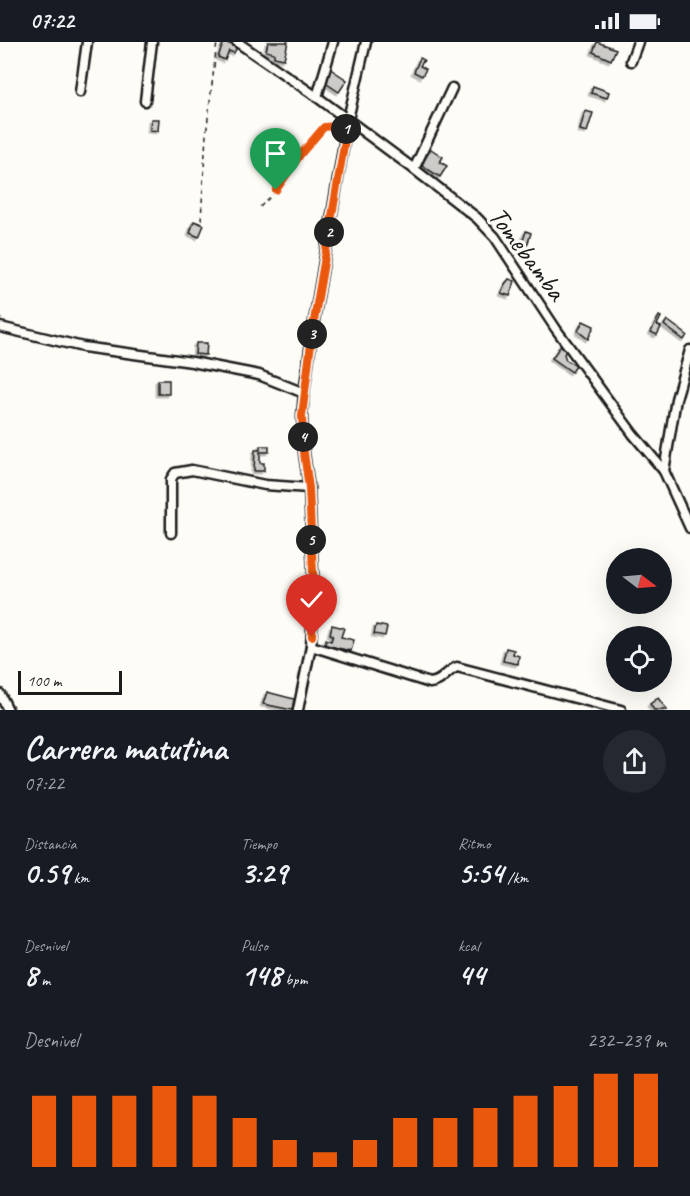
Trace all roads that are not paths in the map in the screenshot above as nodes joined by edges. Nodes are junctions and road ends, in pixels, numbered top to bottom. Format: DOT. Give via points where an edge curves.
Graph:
graph roads {
  1 [pos="87,42"];
  2 [pos="152,42"];
  3 [pos="238,42"];
  4 [pos="333,42"];
  5 [pos="366,42"];
  6 [pos="638,42"];
  7 [pos="631,61"];
  8 [pos="452,88"];
  9 [pos="80,92"];
  10 [pos="317,97"];
  11 [pos="145,101"];
  12 [pos="347,124"];
  13 [pos="414,169"];
  14 [pos="0,327"];
  15 [pos="690,350"];
  16 [pos="304,393"];
  17 [pos="664,471"];
  18 [pos="309,488"];
  19 [pos="690,528"];
  20 [pos="171,533"];
  21 [pos="311,646"];
  22 [pos="0,694"];
  23 [pos="8,710"];
  24 [pos="298,710"];
  25 [pos="621,710"];
  1 -- 9 [label="street"];
  2 -- 11 [label="street"];
  3 -- 10 [label="street, Tomebamba"];
  4 -- 10 [label="street"];
  5 -- 12 [label="street"];
  6 -- 7 [label="street"];
  8 -- 13 [label="street"];
  10 -- 12 [label="street, Tomebamba"];
  12 -- 13 [label="street, Tomebamba"];
  12 -- 16 [label="street"];
  13 -- 17 [label="street, Tomebamba" via="495,237 556,329"];
  14 -- 16 [label="street" via="83,347 259,375"];
  15 -- 17 [label="street" via="676,399"];
  16 -- 18 [label="street" via="302,416"];
  17 -- 19 [label="street, Tomebamba"];
  18 -- 20 [label="street" via="265,485 192,470 175,473 171,479"];
  18 -- 21 [label="street" via="314,593"];
  21 -- 24 [label="street"];
  21 -- 25 [label="street" via="430,683 440,681 457,667"];
  22 -- 23 [label="street"];
}
